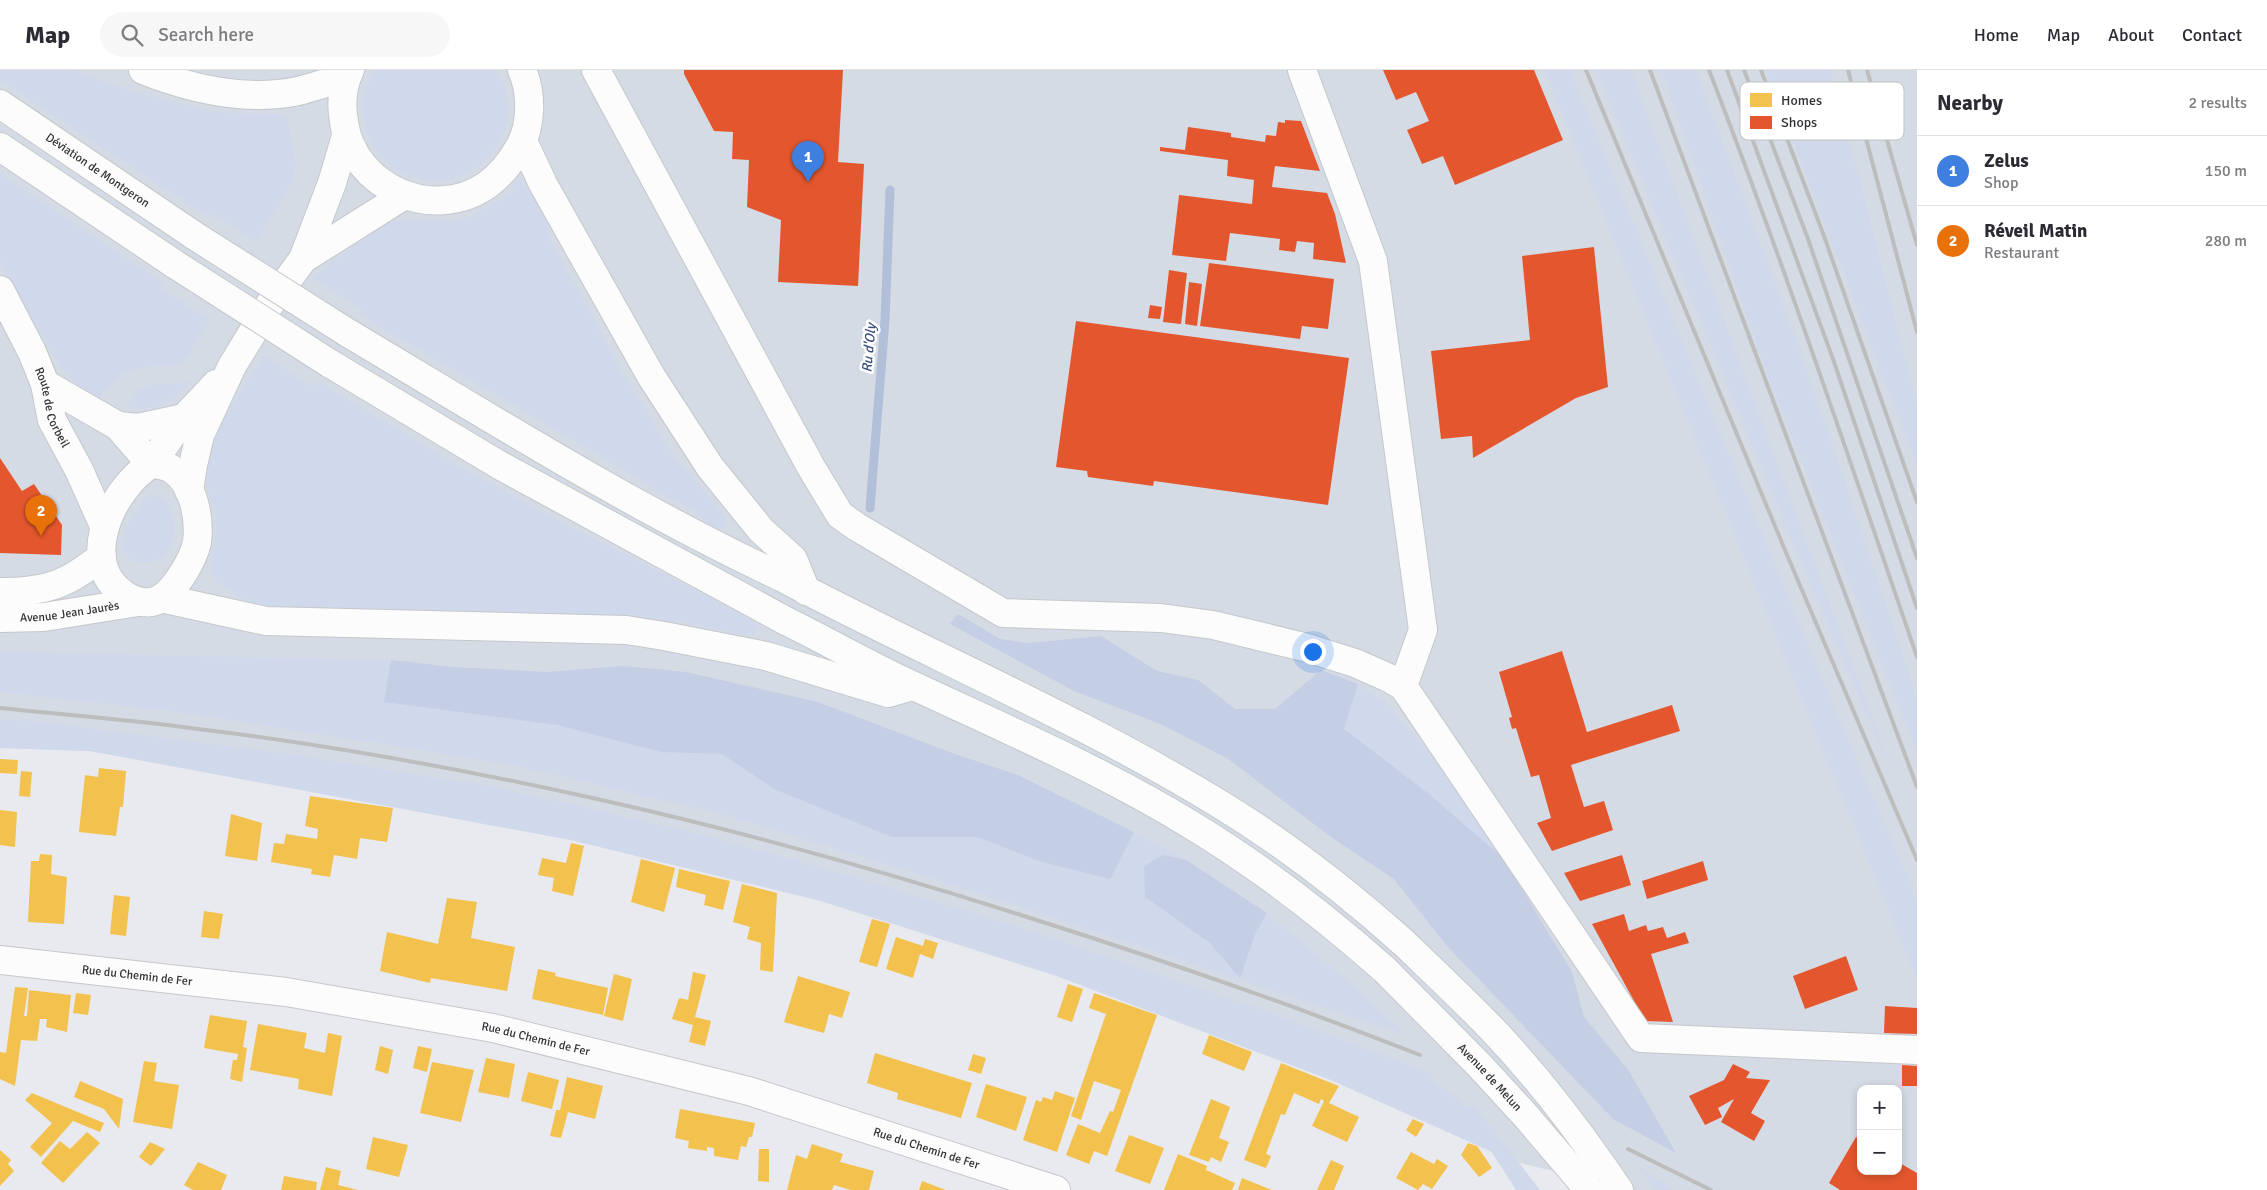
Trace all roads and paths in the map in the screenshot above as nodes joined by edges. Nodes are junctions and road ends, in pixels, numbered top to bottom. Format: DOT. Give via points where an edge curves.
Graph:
graph roads {
  1 [pos="143,70"];
  2 [pos="596,70"];
  3 [pos="1302,70"];
  4 [pos="524,71"];
  5 [pos="348,74"];
  6 [pos="0,104"];
  7 [pos="346,136"];
  8 [pos="523,141"];
  9 [pos="0,147"];
  10 [pos="404,196"];
  11 [pos="303,259"];
  12 [pos="0,290"];
  13 [pos="232,366"];
  14 [pos="45,384"];
  15 [pos="184,418"];
  16 [pos="118,426"];
  17 [pos="151,464"];
  18 [pos="190,492"];
  19 [pos="104,526"];
  20 [pos="102,556"];
  21 [pos="806,591"];
  22 [pos="0,592"];
  23 [pos="150,600"];
  24 [pos="0,618"];
  25 [pos="912,686"];
  26 [pos="1403,686"];
  27 [pos="0,960"];
  28 [pos="1917,1050"];
  29 [pos="1056,1190"];
  30 [pos="1589,1190"];
  31 [pos="1619,1190"];
  1 -- 5 [label="main road" via="174,82 243,95 298,91"];
  2 -- 26 [label="main road" via="840,515 1003,613 1161,618 1213,625 1354,663"];
  3 -- 26 [label="main road" via="1373,261 1423,630"];
  4 -- 8 [label="main road" via="529,96"];
  5 -- 7 [label="main road" via="341,107"];
  6 -- 21 [label="main road, Déviation de Montgeron, bridge" via="195,236 348,333 711,544"];
  7 -- 10 [label="main road" via="351,149 368,172 378,182"];
  7 -- 11 [label="main road"];
  8 -- 10 [label="main road" via="508,166 487,185 461,198 432,201"];
  8 -- 21 [label="main road" via="543,184 651,376 710,467 761,530 793,559"];
  9 -- 25 [label="main road, Avenue de Melun, bridge" via="329,363 501,466"];
  10 -- 11 [label="main road"];
  11 -- 13 [label="main road" via="270,304"];
  12 -- 14 [label="main road, Route de Corbeil"];
  13 -- 15 [label="main road"];
  13 -- 18 [label="main road" via="200,435"];
  14 -- 16 [label="main road"];
  14 -- 19 [label="main road, Route de Corbeil" via="52,420"];
  15 -- 16 [label="main road" via="138,428"];
  15 -- 17 [label="main road"];
  16 -- 17 [label="main road"];
  17 -- 18 [label="main road" via="173,470"];
  17 -- 19 [label="main road" via="132,480"];
  18 -- 23 [label="main road" via="198,527 197,544 178,582"];
  19 -- 20 [label="main road"];
  20 -- 22 [label="main road" via="80,574 42,590"];
  20 -- 23 [label="main road" via="114,585 126,596"];
  21 -- 31 [label="main road, Déviation de Montgeron, bridge" via="1106,740 1218,803 1310,865 1404,943 1491,1029 1572,1122"];
  23 -- 24 [label="main road, Avenue Jean Jaurès" via="44,616"];
  23 -- 25 [label="main road" via="266,621 626,630 766,656 888,693"];
  25 -- 30 [label="main road, Avenue de Melun, bridge" via="980,716 1186,822 1262,871 1385,970 1493,1080"];
  26 -- 28 [label="main road" via="1641,1038"];
  27 -- 29 [label="main road, Rue du Chemin de Fer" via="286,992 493,1028 749,1091"];
}
